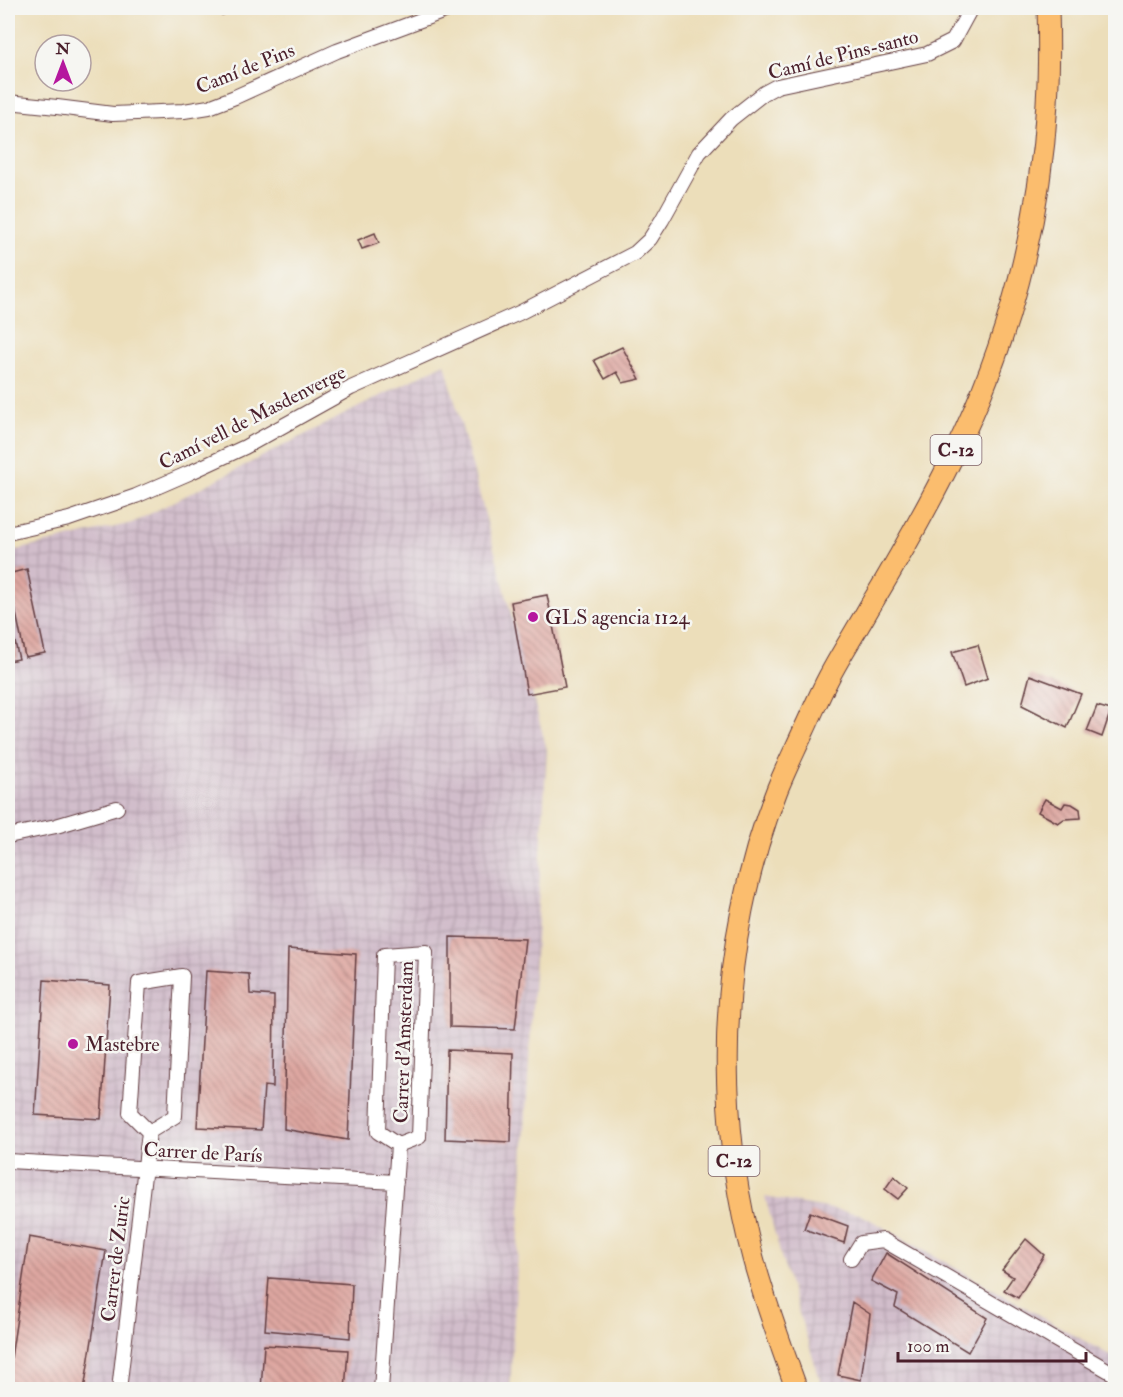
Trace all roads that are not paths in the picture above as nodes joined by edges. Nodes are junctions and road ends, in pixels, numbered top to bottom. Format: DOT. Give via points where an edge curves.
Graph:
graph roads {
  1 [pos="453,8"];
  2 [pos="971,8"];
  3 [pos="1048,8"];
  4 [pos="8,102"];
  5 [pos="442,348"];
  6 [pos="8,533"];
  7 [pos="117,808"];
  8 [pos="8,836"];
  9 [pos="149,1132"];
  10 [pos="398,1145"];
  11 [pos="8,1161"];
  12 [pos="146,1168"];
  13 [pos="396,1182"];
  14 [pos="851,1259"];
  15 [pos="1116,1375"];
  16 [pos="119,1389"];
  17 [pos="381,1389"];
  18 [pos="797,1389"];
  1 -- 4 [label="street, Camí de Pins" via="318,58 209,107 114,114"];
  2 -- 5 [label="street, Camí de Pins-santo" via="953,41 927,54 777,86 764,93 731,118 699,153 650,239 635,253"];
  3 -- 18 [label="main road, C-12" via="1043,148 1032,224 1004,331 955,453 829,677 777,789 742,910 727,1033 731,1139 753,1257"];
  5 -- 6 [label="street, Camí vell de Masdenverge" via="351,388 245,447 136,496 69,519"];
  7 -- 8 [label="street"];
  9 -- 9 [label="street" via="175,1116 182,976 139,983 130,1113"];
  9 -- 12 [label="street, Carrer de Zuric"];
  10 -- 10 [label="street, Carrer d'Amsterdam" via="419,1137 426,952 384,955 378,1132"];
  10 -- 13 [label="street, Carrer d'Amsterdam"];
  11 -- 12 [label="street, Carrer de París"];
  12 -- 13 [label="street, Carrer de París"];
  12 -- 16 [label="street, Carrer de Zuric"];
  13 -- 17 [label="street, Carrer d'Amsterdam"];
  14 -- 15 [label="street" via="861,1243 883,1240"];
}
